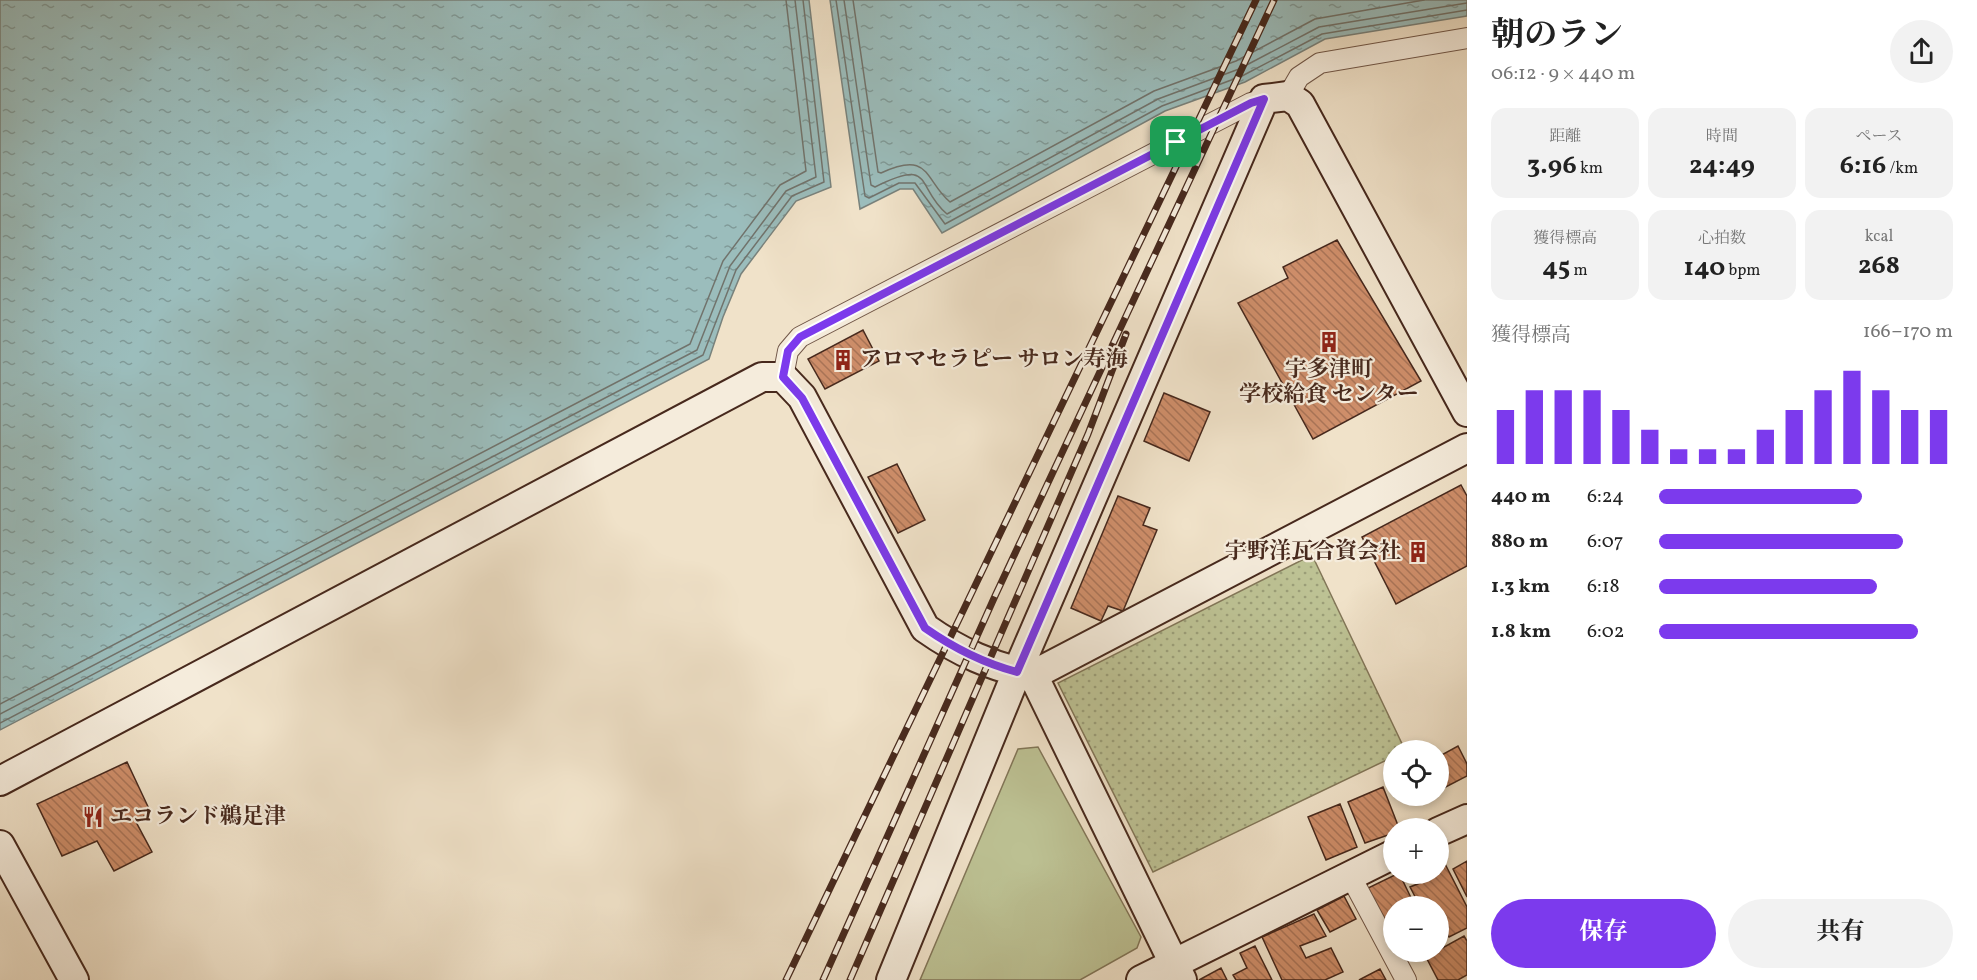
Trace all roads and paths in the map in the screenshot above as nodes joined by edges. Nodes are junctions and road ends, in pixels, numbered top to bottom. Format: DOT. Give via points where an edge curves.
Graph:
graph roads {
  1 [pos="1467,38"];
  2 [pos="1276,98"];
  3 [pos="783,377"];
  4 [pos="1467,412"];
  5 [pos="1467,448"];
  6 [pos="1025,673"];
  7 [pos="0,781"];
  8 [pos="1467,819"];
  9 [pos="1449,827"];
  10 [pos="0,845"];
  11 [pos="1383,859"];
  12 [pos="1350,875"];
  13 [pos="1178,971"];
  14 [pos="74,980"];
  15 [pos="891,980"];
  16 [pos="1141,980"];
  17 [pos="1406,980"];
  1 -- 2 [label="street" via="1320,63"];
  2 -- 3 [label="street" via="1251,103 800,337 788,351"];
  2 -- 4 [label="street" via="1300,104"];
  2 -- 6 [label="street"];
  3 -- 6 [label="street" via="802,398 925,628 952,647 986,663"];
  3 -- 7 [label="street" via="762,377"];
  5 -- 6 [label="street"];
  6 -- 13 [label="street"];
  6 -- 15 [label="street"];
  8 -- 9 [label="street"];
  10 -- 14 [label="street"];
  11 -- 12 [label="street"];
  12 -- 13 [label="street"];
  12 -- 17 [label="street"];
  13 -- 16 [label="street"];
}
